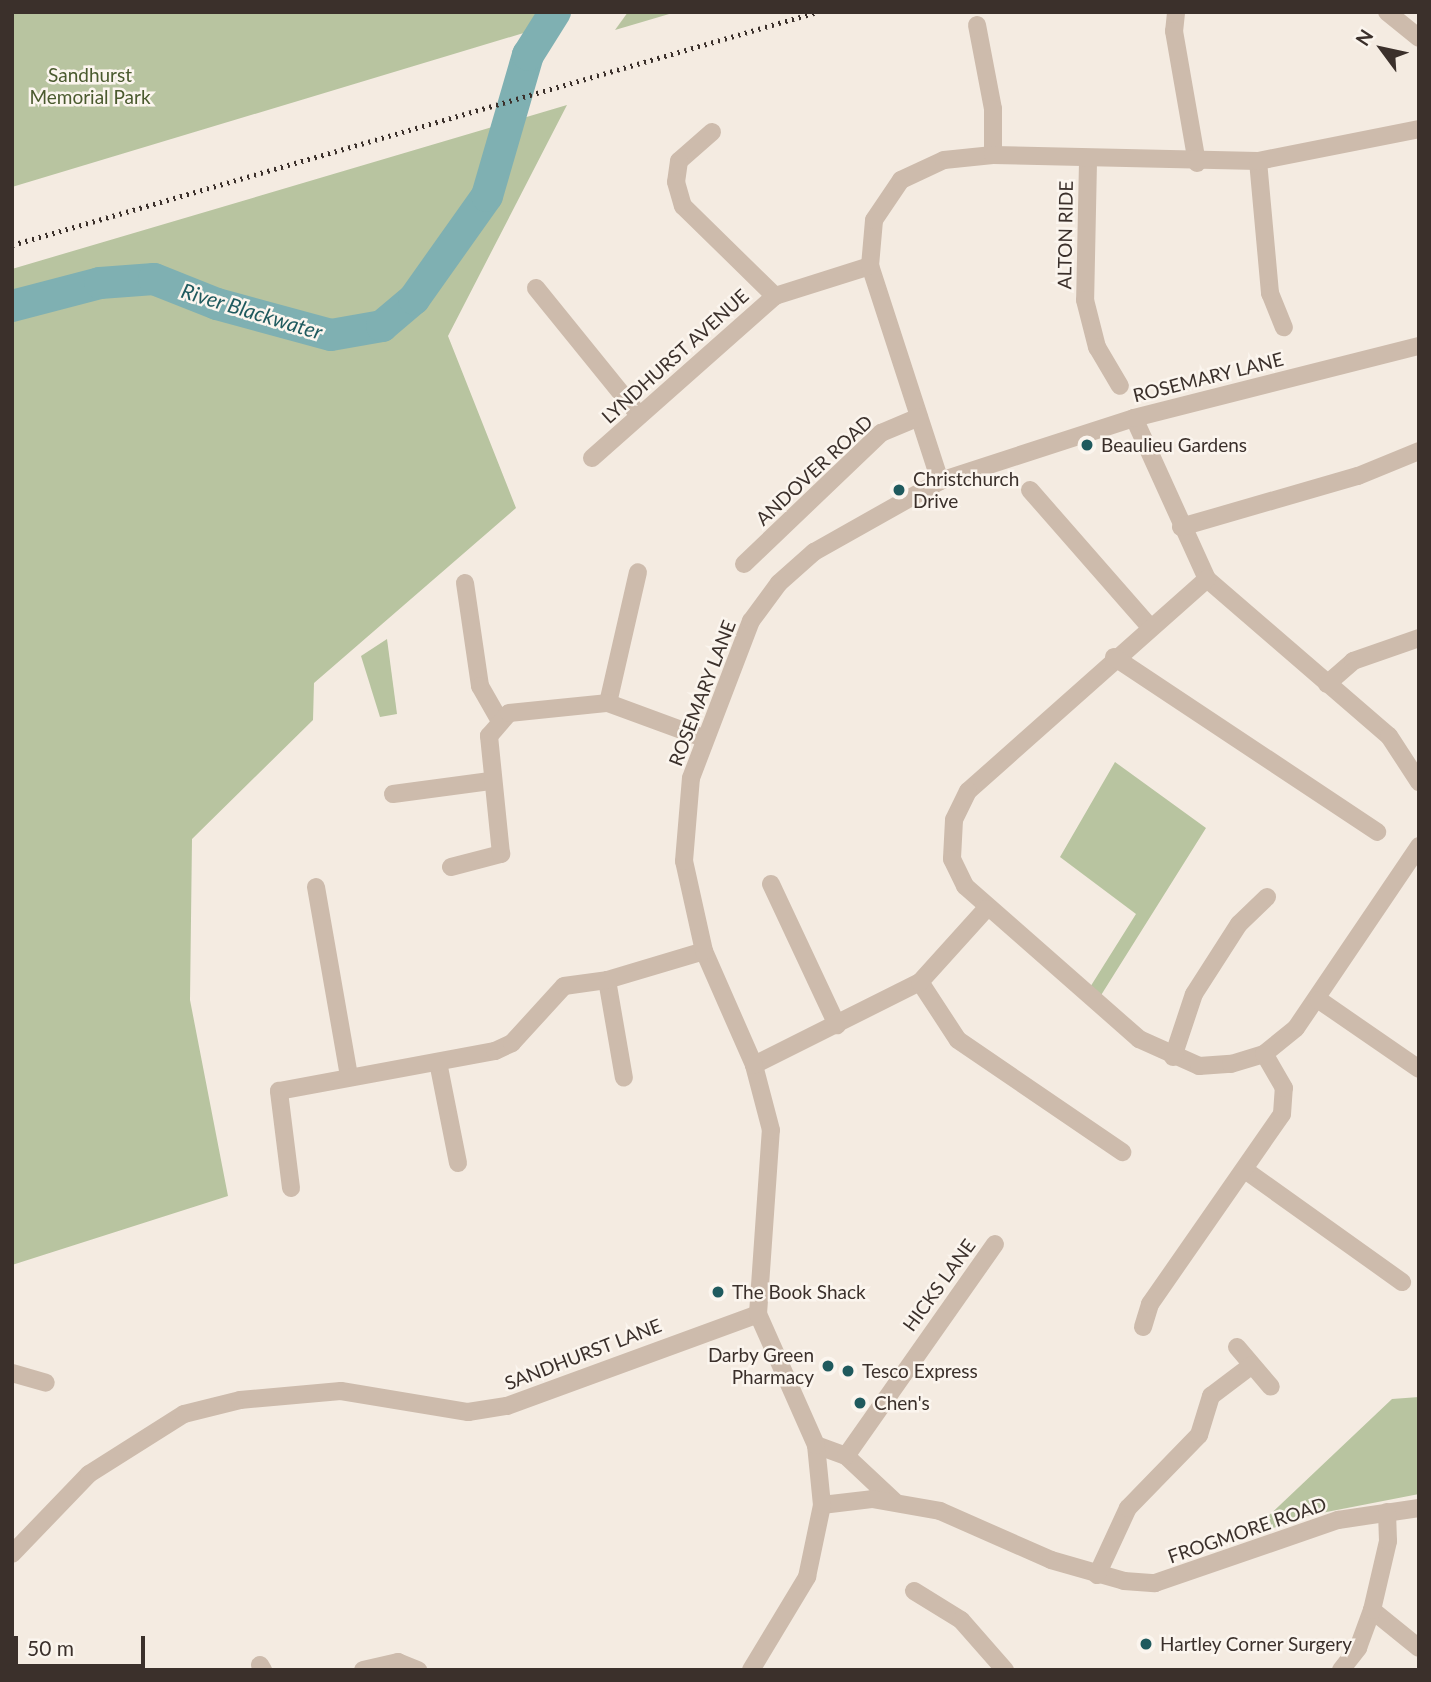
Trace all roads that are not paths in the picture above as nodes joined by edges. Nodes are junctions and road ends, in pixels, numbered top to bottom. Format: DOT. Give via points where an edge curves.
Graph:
graph roads {
  1 [pos="1387,12"];
  2 [pos="1176,13"];
  3 [pos="977,25"];
  4 [pos="1419,38"];
  5 [pos="1419,130"];
  6 [pos="712,132"];
  7 [pos="993,155"];
  8 [pos="1258,161"];
  9 [pos="1088,162"];
  10 [pos="1197,163"];
  11 [pos="870,266"];
  12 [pos="536,288"];
  13 [pos="775,296"];
  14 [pos="1284,327"];
  15 [pos="1419,346"];
  16 [pos="1121,386"];
  17 [pos="639,415"];
  18 [pos="919,417"];
  19 [pos="1134,418"];
  20 [pos="1419,451"];
  21 [pos="592,458"];
  22 [pos="940,481"];
  23 [pos="1030,490"];
  24 [pos="1181,527"];
  25 [pos="744,564"];
  26 [pos="638,572"];
  27 [pos="1207,579"];
  28 [pos="465,583"];
  29 [pos="1149,625"];
  30 [pos="1419,638"];
  31 [pos="1114,657"];
  32 [pos="1327,684"];
  33 [pos="608,703"];
  34 [pos="500,721"];
  35 [pos="703,738"];
  36 [pos="490,781"];
  37 [pos="1419,782"];
  38 [pos="393,794"];
  39 [pos="1377,832"];
  40 [pos="1419,846"];
  41 [pos="451,867"];
  42 [pos="1413,873"];
  43 [pos="771,884"];
  44 [pos="316,887"];
  45 [pos="1267,897"];
  46 [pos="986,909"];
  47 [pos="704,951"];
  48 [pos="607,980"];
  49 [pos="920,982"];
  50 [pos="1318,1000"];
  51 [pos="837,1025"];
  52 [pos="1264,1054"];
  53 [pos="1173,1057"];
  54 [pos="438,1062"];
  55 [pos="754,1066"];
  56 [pos="1419,1069"];
  57 [pos="349,1076"];
  58 [pos="624,1078"];
  59 [pos="1122,1152"];
  60 [pos="458,1163"];
  61 [pos="1245,1170"];
  62 [pos="291,1188"];
  63 [pos="995,1244"];
  64 [pos="1402,1282"];
  65 [pos="758,1314"];
  66 [pos="1143,1327"];
  67 [pos="1237,1347"];
  68 [pos="1252,1365"];
  69 [pos="12,1373"];
  70 [pos="46,1383"];
  71 [pos="1271,1387"];
  72 [pos="816,1445"];
  73 [pos="846,1456"];
  74 [pos="894,1501"];
  75 [pos="822,1506"];
  76 [pos="1419,1508"];
  77 [pos="1387,1512"];
  78 [pos="12,1554"];
  79 [pos="1097,1575"];
  80 [pos="914,1591"];
  81 [pos="1373,1610"];
  82 [pos="1419,1648"];
  83 [pos="755,1668"];
  84 [pos="363,1670"];
  85 [pos="418,1670"];
  86 [pos="1005,1670"];
  87 [pos="1340,1670"];
  1 -- 4 [label="street"];
  2 -- 10 [label="street" via="1174,31"];
  3 -- 7 [label="street" via="993,109"];
  5 -- 8 [label="street"];
  6 -- 13 [label="street" via="679,161 676,182 683,206"];
  7 -- 9 [label="street"];
  7 -- 11 [label="street" via="944,160 901,180 874,220"];
  8 -- 10 [label="street"];
  8 -- 14 [label="street" via="1270,293"];
  9 -- 10 [label="street"];
  9 -- 16 [label="street, ALTON RIDE" via="1085,299 1097,346"];
  11 -- 13 [label="street, LYNDHURST AVENUE"];
  11 -- 18 [label="street"];
  12 -- 17 [label="street"];
  13 -- 17 [label="street, LYNDHURST AVENUE"];
  15 -- 19 [label="street, ROSEMARY LANE"];
  17 -- 21 [label="street, LYNDHURST AVENUE"];
  18 -- 22 [label="street"];
  18 -- 25 [label="street, ANDOVER ROAD" via="881,433"];
  19 -- 22 [label="street, ROSEMARY LANE"];
  19 -- 24 [label="street"];
  20 -- 24 [label="street" via="1358,476"];
  22 -- 35 [label="street, ROSEMARY LANE" via="869,517 779,583 751,621"];
  23 -- 29 [label="street"];
  24 -- 27 [label="street"];
  26 -- 33 [label="street"];
  27 -- 29 [label="street"];
  27 -- 32 [label="street"];
  28 -- 34 [label="street" via="480,686"];
  29 -- 31 [label="street"];
  30 -- 32 [label="street" via="1353,661"];
  31 -- 39 [label="street"];
  31 -- 46 [label="street" via="968,791 954,820 952,859"];
  32 -- 37 [label="street" via="1403,750"];
  33 -- 34 [label="street" via="509,713"];
  33 -- 35 [label="street"];
  34 -- 36 [label="street" via="489,736"];
  35 -- 47 [label="street, ROSEMARY LANE" via="685,818 684,861"];
  36 -- 38 [label="street"];
  36 -- 41 [label="street" via="501,854"];
  40 -- 42 [label="street"];
  42 -- 50 [label="street"];
  43 -- 51 [label="street"];
  44 -- 57 [label="street"];
  45 -- 53 [label="street" via="1238,924 1194,993"];
  46 -- 49 [label="street"];
  46 -- 53 [label="street" via="1139,1039"];
  47 -- 48 [label="street"];
  47 -- 55 [label="street, ROSEMARY LANE"];
  48 -- 54 [label="street" via="564,986 512,1043"];
  48 -- 58 [label="street"];
  49 -- 51 [label="street"];
  49 -- 59 [label="street" via="958,1040"];
  50 -- 52 [label="street"];
  50 -- 56 [label="street"];
  51 -- 55 [label="street"];
  52 -- 53 [label="street" via="1199,1066"];
  52 -- 61 [label="street" via="1285,1099"];
  54 -- 57 [label="street"];
  54 -- 60 [label="street"];
  55 -- 65 [label="street, ROSEMARY LANE" via="771,1130"];
  57 -- 62 [label="street" via="279,1091"];
  61 -- 64 [label="street"];
  61 -- 66 [label="street" via="1150,1304"];
  63 -- 73 [label="street, HICKS LANE"];
  65 -- 72 [label="street, ROSEMARY LANE"];
  65 -- 78 [label="street, SANDHURST LANE" via="507,1406 468,1412 341,1391 240,1400 184,1414 89,1475"];
  67 -- 68 [label="street"];
  68 -- 71 [label="street"];
  68 -- 79 [label="street" via="1211,1396 1199,1435 1128,1508"];
  69 -- 70 [label="street"];
  72 -- 73 [label="street, FROGMORE ROAD"];
  72 -- 75 [label="street, ROSEMARY LANE"];
  73 -- 74 [label="street, FROGMORE ROAD"];
  74 -- 75 [label="street, FROGMORE ROAD"];
  74 -- 79 [label="street, FROGMORE ROAD" via="956,1517"];
  75 -- 83 [label="street, ROSEMARY LANE" via="807,1577"];
  76 -- 77 [label="street, FROGMORE ROAD"];
  77 -- 79 [label="street, FROGMORE ROAD" via="1270,1540 1196,1573 1155,1583"];
  77 -- 81 [label="street" via="1388,1541"];
  80 -- 86 [label="street" via="946,1607"];
  81 -- 82 [label="street"];
  81 -- 87 [label="street" via="1358,1648"];
  84 -- 85 [label="street" via="398,1662"];
}
